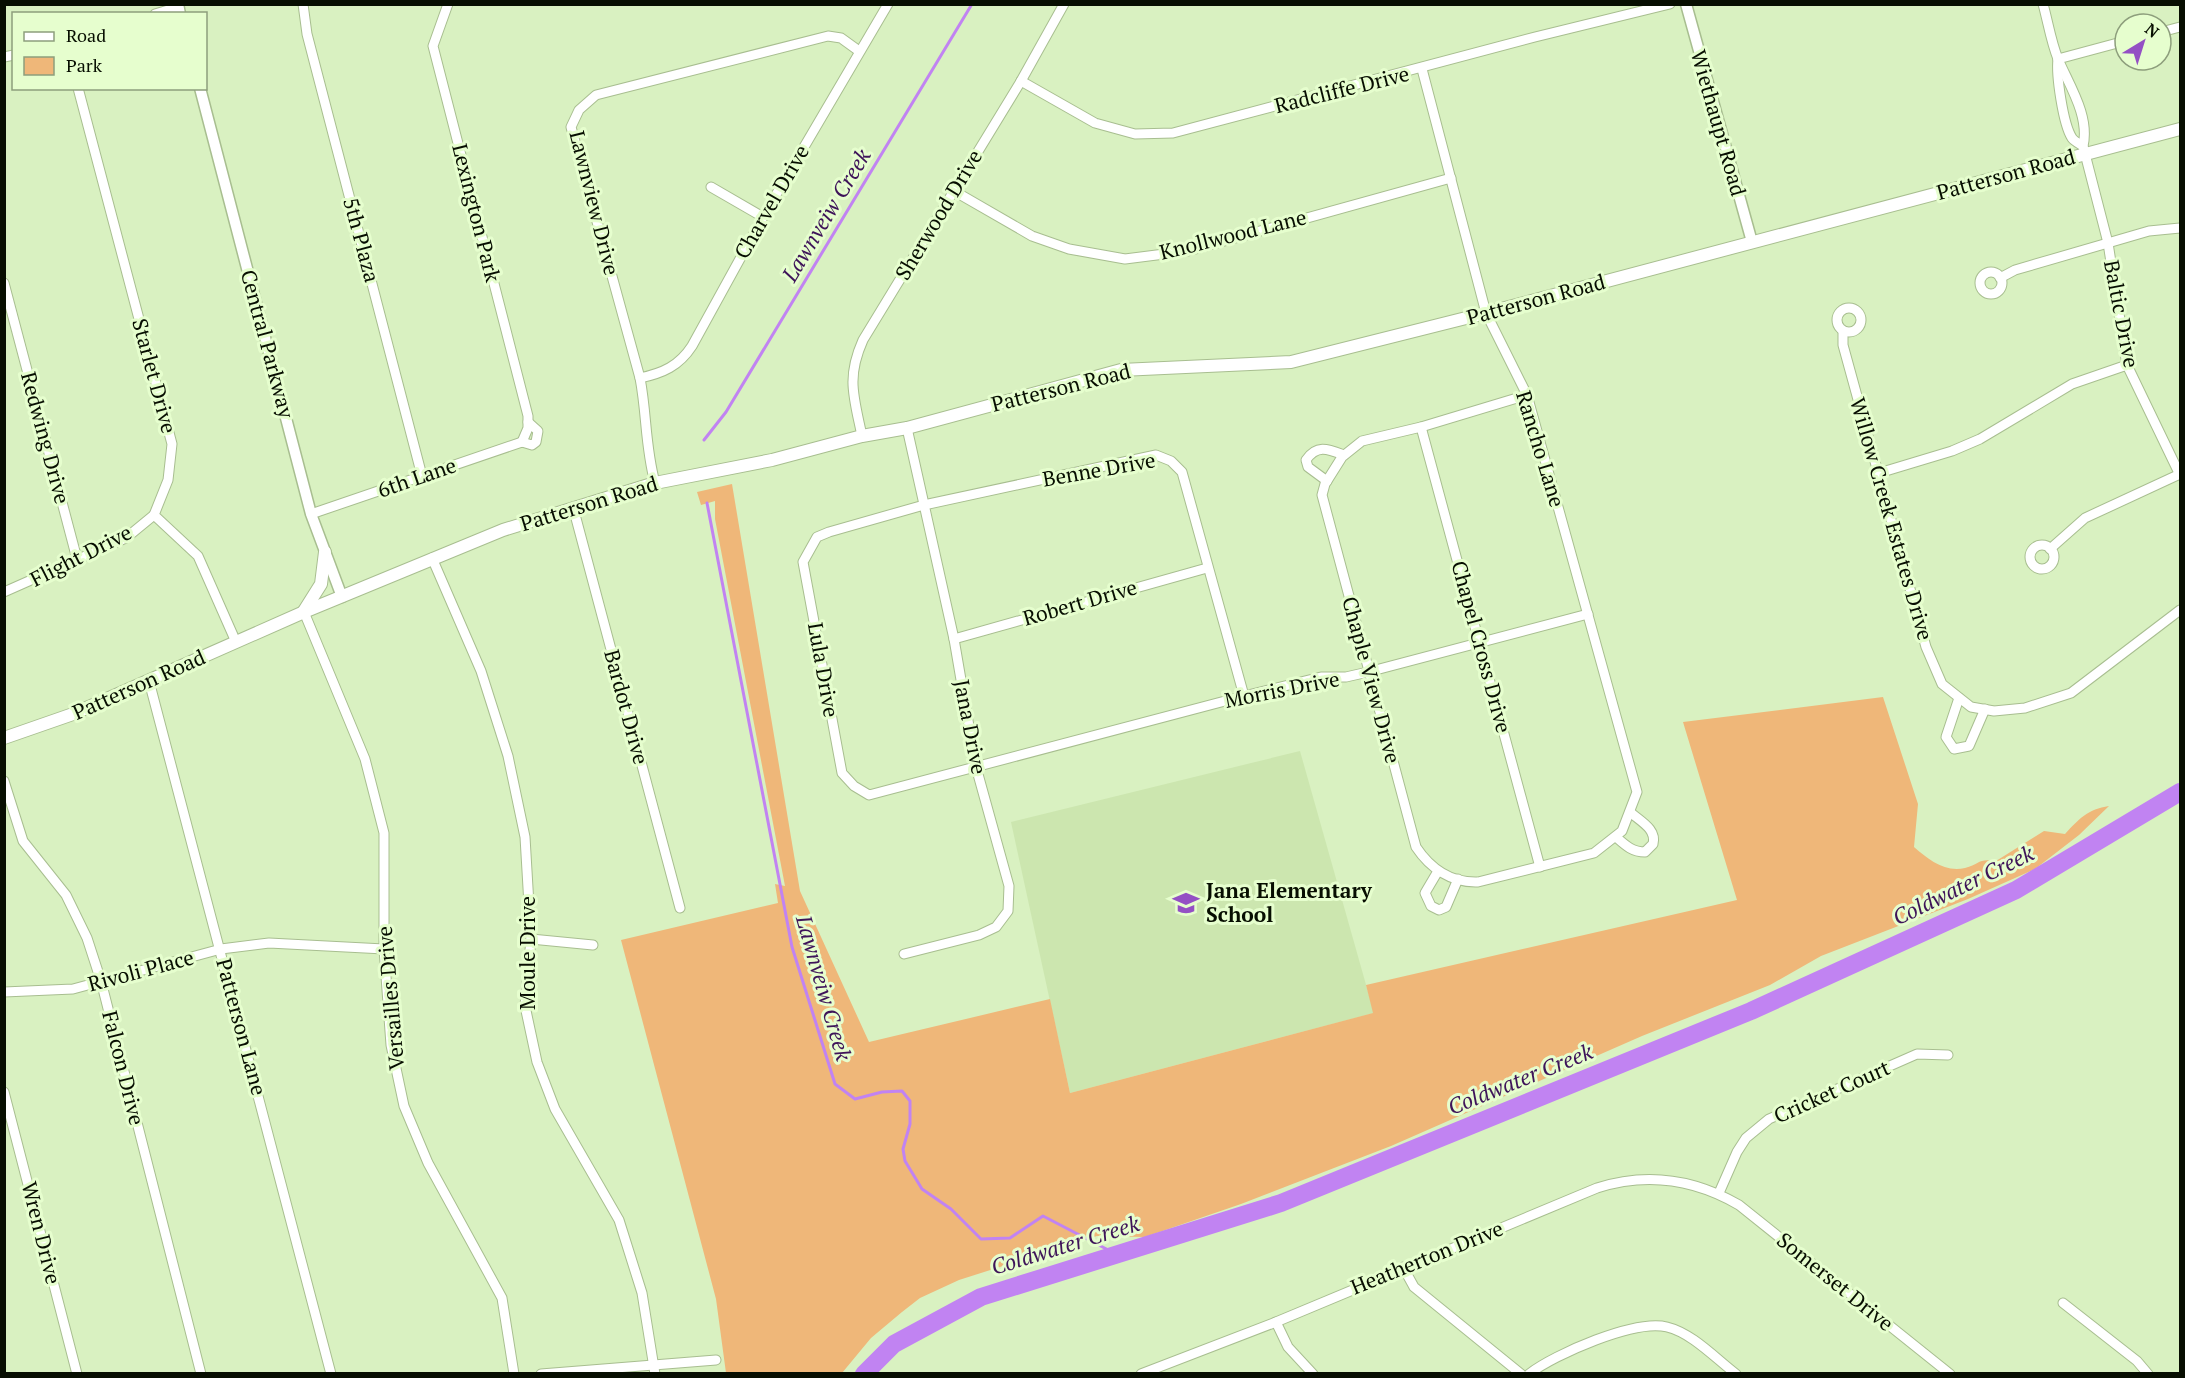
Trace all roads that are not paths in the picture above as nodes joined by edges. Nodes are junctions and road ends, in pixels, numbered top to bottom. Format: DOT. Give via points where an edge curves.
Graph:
graph roads {
  1 [pos="303,4"];
  2 [pos="448,4"];
  3 [pos="888,4"];
  4 [pos="1064,4"];
  5 [pos="1670,4"];
  6 [pos="1686,4"];
  7 [pos="2043,4"];
  8 [pos="178,8"];
  9 [pos="163,12"];
  10 [pos="2113,44"];
  11 [pos="860,51"];
  12 [pos="2058,59"];
  13 [pos="1422,69"];
  14 [pos="1021,81"];
  15 [pos="79,90"];
  16 [pos="201,90"];
  17 [pos="2181,129"];
  18 [pos="2084,150"];
  19 [pos="1451,178"];
  20 [pos="711,187"];
  21 [pos="954,191"];
  22 [pos="763,217"];
  23 [pos="2181,228"];
  24 [pos="1752,242"];
  25 [pos="2108,243"];
  26 [pos="2000,278"];
  27 [pos="4,283"];
  28 [pos="1486,314"];
  29 [pos="1843,331"];
  30 [pos="2127,365"];
  31 [pos="640,378"];
  32 [pos="1527,395"];
  33 [pos="1421,427"];
  34 [pos="907,428"];
  35 [pos="862,436"];
  36 [pos="522,442"];
  37 [pos="1344,455"];
  38 [pos="1879,473"];
  39 [pos="2180,474"];
  40 [pos="422,476"];
  41 [pos="1326,481"];
  42 [pos="655,483"];
  43 [pos="924,505"];
  44 [pos="573,507"];
  45 [pos="311,514"];
  46 [pos="154,515"];
  47 [pos="2050,549"];
  48 [pos="325,552"];
  49 [pos="432,558"];
  50 [pos="77,559"];
  51 [pos="1207,568"];
  52 [pos="4,592"];
  53 [pos="342,597"];
  54 [pos="2181,610"];
  55 [pos="303,612"];
  56 [pos="1588,615"];
  57 [pos="954,639"];
  58 [pos="236,642"];
  59 [pos="1479,643"];
  60 [pos="1368,672"];
  61 [pos="149,681"];
  62 [pos="1244,696"];
  63 [pos="1959,698"];
  64 [pos="1985,709"];
  65 [pos="4,738"];
  66 [pos="976,767"];
  67 [pos="4,781"];
  68 [pos="1630,812"];
  69 [pos="1619,834"];
  70 [pos="1540,867"];
  71 [pos="1438,871"];
  72 [pos="1458,879"];
  73 [pos="680,908"];
  74 [pos="531,939"];
  75 [pos="593,945"];
  76 [pos="221,949"];
  77 [pos="384,949"];
  78 [pos="904,954"];
  79 [pos="101,981"];
  80 [pos="4,992"];
  81 [pos="1948,1055"];
  82 [pos="4,1092"];
  83 [pos="1719,1193"];
  84 [pos="1403,1267"];
  85 [pos="2063,1303"];
  86 [pos="1276,1322"];
  87 [pos="716,1360"];
  88 [pos="655,1369"];
  89 [pos="77,1374"];
  90 [pos="201,1374"];
  91 [pos="331,1374"];
  92 [pos="514,1374"];
  93 [pos="541,1374"];
  94 [pos="1141,1374"];
  95 [pos="1313,1374"];
  96 [pos="1521,1374"];
  97 [pos="1529,1374"];
  98 [pos="1736,1374"];
  99 [pos="1950,1374"];
  100 [pos="2148,1374"];
  1 -- 40 [label="street, 5th Plaza" via="307,34"];
  2 -- 36 [label="street, Lexington Park" via="433,46 528,422"];
  3 -- 11 [label="street, Charvel Drive"];
  4 -- 14 [label="street, Sherwood Drive"];
  5 -- 13 [label="street, Radcliffe Drive"];
  6 -- 24 [label="street, Wiethaupt Road"];
  7 -- 12 [label="street, Baltic Drive"];
  8 -- 9 [label="street"];
  10 -- 12 [label="street"];
  11 -- 22 [label="street, Charvel Drive"];
  11 -- 31 [label="street, Lawnview Drive" via="841,38 828,36 596,95 579,110 571,127"];
  12 -- 18 [label="street, Baltic Drive" via="2067,73 2086,131"];
  12 -- 18 [label="street, Baltic Drive" via="2062,106 2072,138"];
  13 -- 14 [label="street, Radcliffe Drive" via="1173,133 1135,134 1095,123"];
  13 -- 19 [label="street, Rancho Lane"];
  14 -- 21 [label="street, Sherwood Drive"];
  15 -- 46 [label="street, Starlet Drive" via="172,444 168,480"];
  16 -- 45 [label="street, Central Parkway"];
  17 -- 18 [label="main road, Patterson Road"];
  18 -- 24 [label="main road, Patterson Road"];
  18 -- 25 [label="street, Baltic Drive"];
  19 -- 21 [label="street, Knollwood Lane" via="1188,251 1125,259 1069,249 1032,236"];
  19 -- 28 [label="street, Rancho Lane"];
  20 -- 22 [label="street"];
  21 -- 35 [label="street, Sherwood Drive" via="862,340 853,363 853,393"];
  22 -- 31 [label="street, Charvel Drive" via="684,359 670,369"];
  23 -- 25 [label="street" via="2149,231"];
  24 -- 28 [label="main road, Patterson Road"];
  25 -- 26 [label="street"];
  25 -- 30 [label="street, Baltic Drive"];
  27 -- 50 [label="street, Redwing Drive"];
  28 -- 32 [label="street, Rancho Lane"];
  28 -- 34 [label="main road, Patterson Road" via="1291,363 1121,370"];
  29 -- 38 [label="street, Willow Creek Estates Drive" via="1843,345"];
  30 -- 38 [label="street" via="2072,384 1971,443"];
  30 -- 39 [label="street, Baltic Drive"];
  31 -- 42 [label="street, Lawnview Drive" via="647,451"];
  32 -- 33 [label="street"];
  32 -- 56 [label="street, Rancho Lane"];
  33 -- 37 [label="street" via="1375,436"];
  33 -- 59 [label="street, Chapel Cross Drive"];
  34 -- 35 [label="main road, Patterson Road"];
  34 -- 43 [label="street, Jana Drive"];
  35 -- 42 [label="main road, Patterson Road" via="772,460"];
  36 -- 40 [label="street, 6th Lane"];
  37 -- 41 [label="street"];
  37 -- 41 [label="street" via="1320,448 1312,451 1306,460 1308,467"];
  38 -- 63 [label="street, Willow Creek Estates Drive" via="1926,647 1942,684"];
  39 -- 47 [label="street" via="2085,518"];
  40 -- 45 [label="street, 6th Lane"];
  41 -- 60 [label="street, Chaple View Drive" via="1322,495"];
  42 -- 44 [label="main road, Patterson Road"];
  43 -- 51 [label="street, Benne Drive" via="1156,455 1171,461 1182,472"];
  43 -- 57 [label="street, Jana Drive"];
  43 -- 66 [label="street, Lula Drive" via="817,537 803,562 842,773 869,795"];
  44 -- 49 [label="main road, Patterson Road"];
  44 -- 73 [label="street, Bardot Drive"];
  45 -- 48 [label="street, Central Parkway"];
  46 -- 50 [label="street, Flight Drive" via="126,538"];
  46 -- 58 [label="street" via="198,556"];
  48 -- 53 [label="street, Central Parkway"];
  48 -- 55 [label="main road" via="321,584"];
  49 -- 53 [label="main road, Patterson Road"];
  49 -- 74 [label="street, Moule Drive" via="481,671 508,756 525,837"];
  50 -- 52 [label="street, Flight Drive"];
  51 -- 57 [label="street, Robert Drive"];
  51 -- 62 [label="street, Benne Drive"];
  53 -- 55 [label="main road, Patterson Road"];
  54 -- 64 [label="street, Willow Creek Estates Drive" via="2070,693 2025,708"];
  55 -- 58 [label="main road, Patterson Road"];
  55 -- 77 [label="street, Versailles Drive" via="365,759 384,832"];
  56 -- 59 [label="street, Morris Drive"];
  56 -- 68 [label="street, Rancho Lane" via="1637,792"];
  57 -- 66 [label="street, Jana Drive"];
  58 -- 61 [label="main road, Patterson Road"];
  59 -- 60 [label="street, Morris Drive"];
  59 -- 70 [label="street, Chapel Cross Drive"];
  60 -- 62 [label="street, Morris Drive" via="1321,677"];
  60 -- 71 [label="street, Chaple View Drive" via="1416,847"];
  61 -- 65 [label="main road, Patterson Road"];
  61 -- 76 [label="street, Patterson Lane"];
  62 -- 66 [label="street, Morris Drive"];
  63 -- 64 [label="street, Willow Creek Estates Drive" via="1971,707"];
  63 -- 64 [label="street" via="1946,737 1954,749 1969,746"];
  66 -- 78 [label="street, Jana Drive" via="1009,886 1008,911 996,927 987,931"];
  67 -- 79 [label="street, Falcon Drive" via="23,841 66,895 87,938"];
  68 -- 69 [label="street, Rancho Lane"];
  68 -- 69 [label="street" via="1649,828 1653,844 1645,852 1638,852 1629,848"];
  69 -- 70 [label="street, Chaple View Drive" via="1594,853"];
  70 -- 72 [label="street, Chaple View Drive" via="1478,882"];
  71 -- 72 [label="street, Chaple View Drive"];
  71 -- 72 [label="street" via="1425,893 1431,906 1439,910 1446,907"];
  74 -- 75 [label="street"];
  74 -- 88 [label="street, Moule Drive" via="525,1006 537,1062 555,1109 619,1220 642,1293"];
  76 -- 77 [label="street, Rivoli Place" via="269,943"];
  76 -- 79 [label="street, Rivoli Place"];
  76 -- 91 [label="street, Patterson Lane"];
  77 -- 92 [label="street, Versailles Drive" via="391,1045 404,1106 428,1163 502,1298"];
  79 -- 80 [label="street, Rivoli Place" via="73,989"];
  79 -- 90 [label="street, Falcon Drive"];
  81 -- 83 [label="street, Cricket Court" via="1917,1054 1769,1119 1746,1138"];
  82 -- 89 [label="street, Wren Drive"];
  83 -- 84 [label="street, Heatherton Drive" via="1665,1178 1614,1182"];
  83 -- 99 [label="street, Somerset Drive" via="1782,1238"];
  84 -- 86 [label="street, Heatherton Drive"];
  84 -- 96 [label="street" via="1414,1287"];
  85 -- 100 [label="street" via="2137,1360"];
  86 -- 94 [label="street, Heatherton Drive"];
  86 -- 95 [label="street" via="1288,1347"];
  87 -- 88 [label="street"];
  88 -- 93 [label="street"];
  97 -- 98 [label="street" via="1561,1355 1631,1328 1649,1326 1683,1334"];
}
